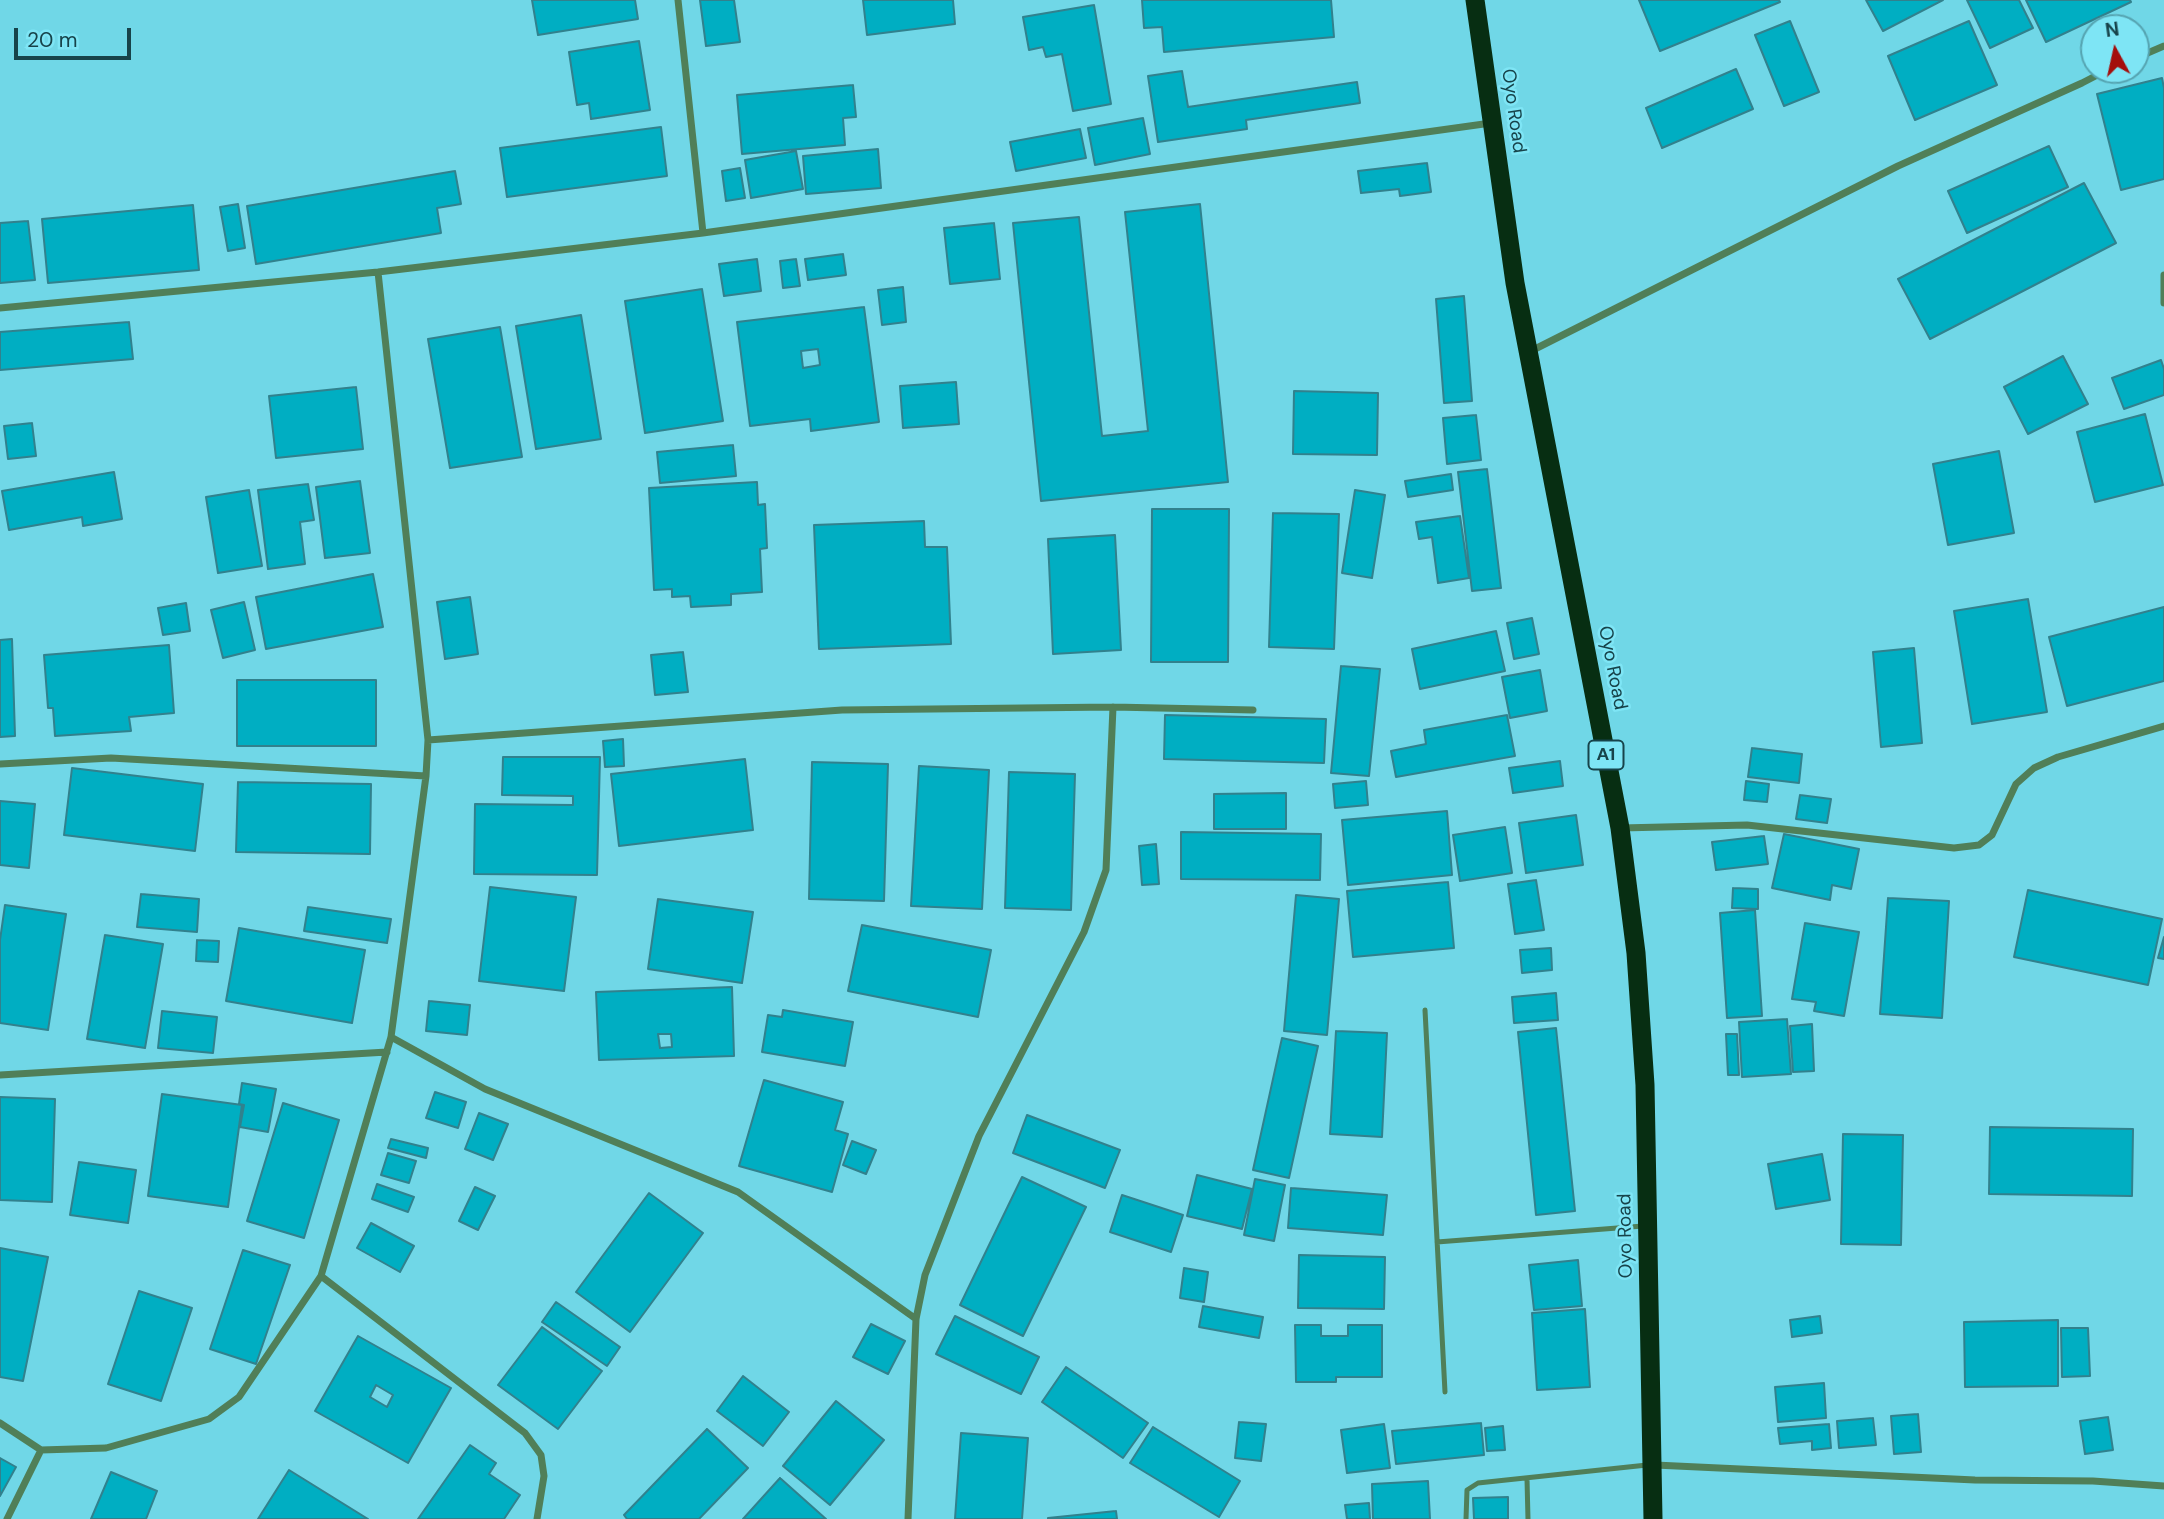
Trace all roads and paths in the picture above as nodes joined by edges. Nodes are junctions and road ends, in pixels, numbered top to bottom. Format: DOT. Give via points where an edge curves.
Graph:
graph roads {
  1 [pos="678,0"];
  2 [pos="1475,0"];
  3 [pos="2080,84"];
  4 [pos="1491,123"];
  5 [pos="703,233"];
  6 [pos="378,272"];
  7 [pos="2164,275"];
  8 [pos="2164,303"];
  9 [pos="0,307"];
  10 [pos="1528,352"];
  11 [pos="1113,707"];
  12 [pos="1253,710"];
  13 [pos="2164,726"];
  14 [pos="428,740"];
  15 [pos="0,764"];
  16 [pos="426,776"];
  17 [pos="1620,828"];
  18 [pos="1425,1010"];
  19 [pos="391,1037"];
  20 [pos="387,1052"];
  21 [pos="0,1075"];
  22 [pos="1650,1226"];
  23 [pos="1437,1242"];
  24 [pos="321,1276"];
  25 [pos="916,1319"];
  26 [pos="1445,1392"];
  27 [pos="0,1423"];
  28 [pos="41,1450"];
  29 [pos="1651,1464"];
  30 [pos="1527,1479"];
  31 [pos="2164,1486"];
  32 [pos="7,1519"];
  33 [pos="537,1519"];
  34 [pos="908,1519"];
  35 [pos="1466,1519"];
  36 [pos="1528,1519"];
  37 [pos="1653,1519"];
  1 -- 5 [label="street"];
  2 -- 4 [label="highway, Oyo Road / A1"];
  3 -- 10 [label="street" via="1898,166"];
  4 -- 5 [label="street"];
  4 -- 10 [label="highway, Oyo Road / A1"];
  5 -- 6 [label="street"];
  6 -- 9 [label="street"];
  6 -- 14 [label="street"];
  7 -- 8 [label="street"];
  10 -- 17 [label="highway, Oyo Road / A1"];
  11 -- 12 [label="street"];
  11 -- 14 [label="street" via="842,710"];
  11 -- 25 [label="street" via="1106,870 1084,932 979,1136 925,1275"];
  13 -- 17 [label="street" via="2034,768 2016,784 1992,835 1979,845 1954,849 1747,825"];
  14 -- 16 [label="street"];
  15 -- 16 [label="street" via="111,758"];
  16 -- 19 [label="street"];
  17 -- 22 [label="highway, Oyo Road / A1" via="1646,1085"];
  18 -- 23 [label="lane"];
  19 -- 20 [label="street"];
  19 -- 25 [label="street" via="485,1089 738,1192"];
  20 -- 21 [label="street"];
  20 -- 24 [label="street"];
  22 -- 23 [label="lane"];
  22 -- 29 [label="highway, Oyo Road / A1"];
  23 -- 26 [label="lane"];
  24 -- 28 [label="street" via="239,1397 209,1419 106,1448"];
  24 -- 33 [label="street" via="525,1433 541,1455 544,1476"];
  25 -- 34 [label="street"];
  27 -- 28 [label="street"];
  28 -- 32 [label="street"];
  29 -- 30 [label="lane"];
  29 -- 31 [label="street"];
  29 -- 37 [label="highway, Oyo Road / A1"];
  30 -- 35 [label="lane" via="1471,1486"];
  30 -- 36 [label="lane"];
}
